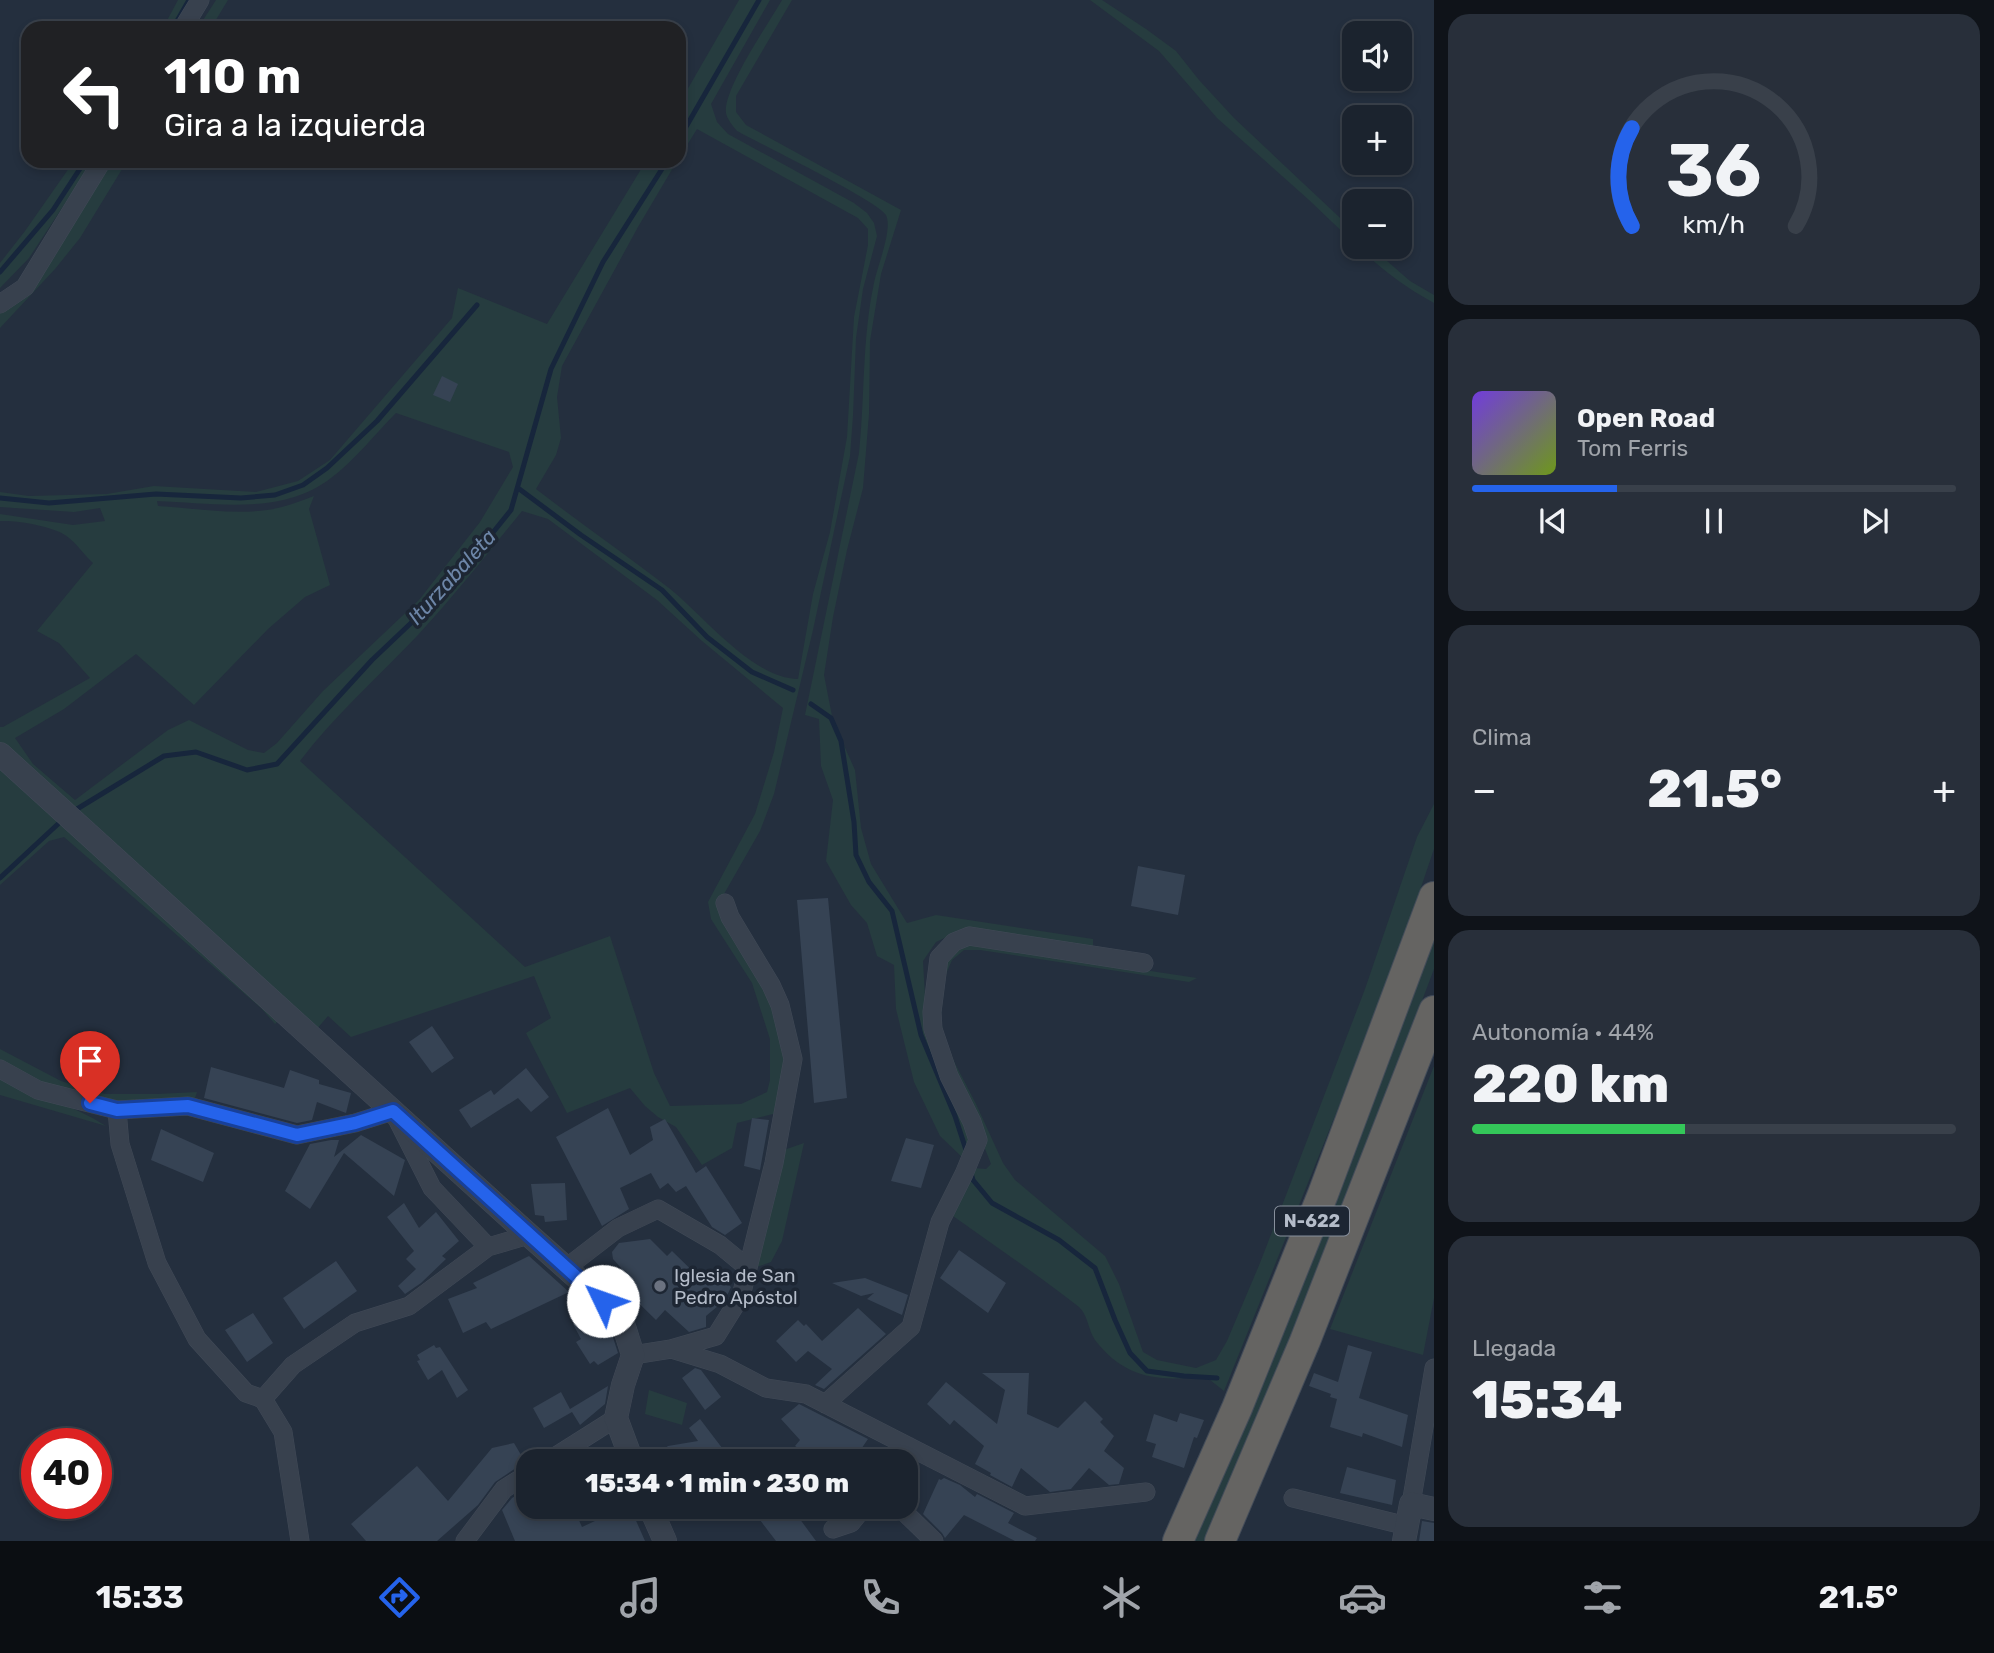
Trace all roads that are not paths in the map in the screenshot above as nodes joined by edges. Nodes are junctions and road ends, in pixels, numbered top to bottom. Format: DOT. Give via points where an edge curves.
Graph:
graph roads {
  1 [pos="200,0"];
  2 [pos="187,21"];
  3 [pos="98,168"];
  4 [pos="0,304"];
  5 [pos="0,754"];
  6 [pos="1434,897"];
  7 [pos="725,903"];
  8 [pos="1144,963"];
  9 [pos="1434,1011"];
  10 [pos="0,1069"];
  11 [pos="117,1110"];
  12 [pos="393,1111"];
  13 [pos="529,1235"];
  14 [pos="488,1247"];
  15 [pos="566,1268"];
  16 [pos="748,1268"];
  17 [pos="671,1349"];
  18 [pos="633,1355"];
  19 [pos="1434,1368"];
  20 [pos="264,1399"];
  21 [pos="825,1404"];
  22 [pos="616,1418"];
  23 [pos="567,1449"];
  24 [pos="628,1449"];
  25 [pos="895,1449"];
  26 [pos="918,1460"];
  27 [pos="516,1482"];
  28 [pos="1146,1492"];
  29 [pos="1293,1498"];
  30 [pos="1434,1509"];
  31 [pos="655,1519"];
  32 [pos="854,1519"];
  33 [pos="911,1519"];
  34 [pos="1407,1524"];
  35 [pos="833,1529"];
  36 [pos="300,1541"];
  37 [pos="465,1541"];
  38 [pos="665,1541"];
  39 [pos="934,1541"];
  40 [pos="1178,1541"];
  41 [pos="1220,1541"];
  1 -- 2 [label="street"];
  3 -- 4 [label="street" via="25,287"];
  5 -- 12 [label="street"];
  6 -- 40 [label="highway, N-622" via="1323,1194"];
  7 -- 16 [label="street" via="771,985 793,1059"];
  8 -- 21 [label="street" via="969,936 954,942 939,958 933,1029 978,1140 940,1222 911,1327"];
  9 -- 41 [label="highway, N-622" via="1300,1354"];
  10 -- 11 [label="street" via="38,1090"];
  11 -- 12 [label="street" via="188,1106 297,1135"];
  11 -- 20 [label="street" via="120,1144 157,1263 197,1339 246,1394"];
  12 -- 13 [label="street"];
  12 -- 14 [label="street" via="432,1188"];
  13 -- 14 [label="street"];
  13 -- 15 [label="street"];
  14 -- 20 [label="street" via="409,1306 355,1323 293,1365"];
  15 -- 16 [label="street" via="618,1228 658,1209 720,1245"];
  15 -- 18 [label="street" via="621,1317"];
  16 -- 17 [label="street" via="741,1296 716,1336"];
  17 -- 18 [label="street"];
  17 -- 21 [label="street" via="720,1364 766,1388 806,1394"];
  18 -- 22 [label="street"];
  19 -- 34 [label="street"];
  20 -- 36 [label="street" via="283,1432"];
  21 -- 25 [label="street"];
  22 -- 23 [label="street"];
  22 -- 24 [label="street"];
  26 -- 28 [label="street" via="1025,1506"];
  27 -- 37 [label="street" via="504,1489"];
  29 -- 34 [label="street"];
  30 -- 34 [label="street"];
  31 -- 38 [label="street"];
  32 -- 35 [label="street"];
  33 -- 39 [label="street"];
}
